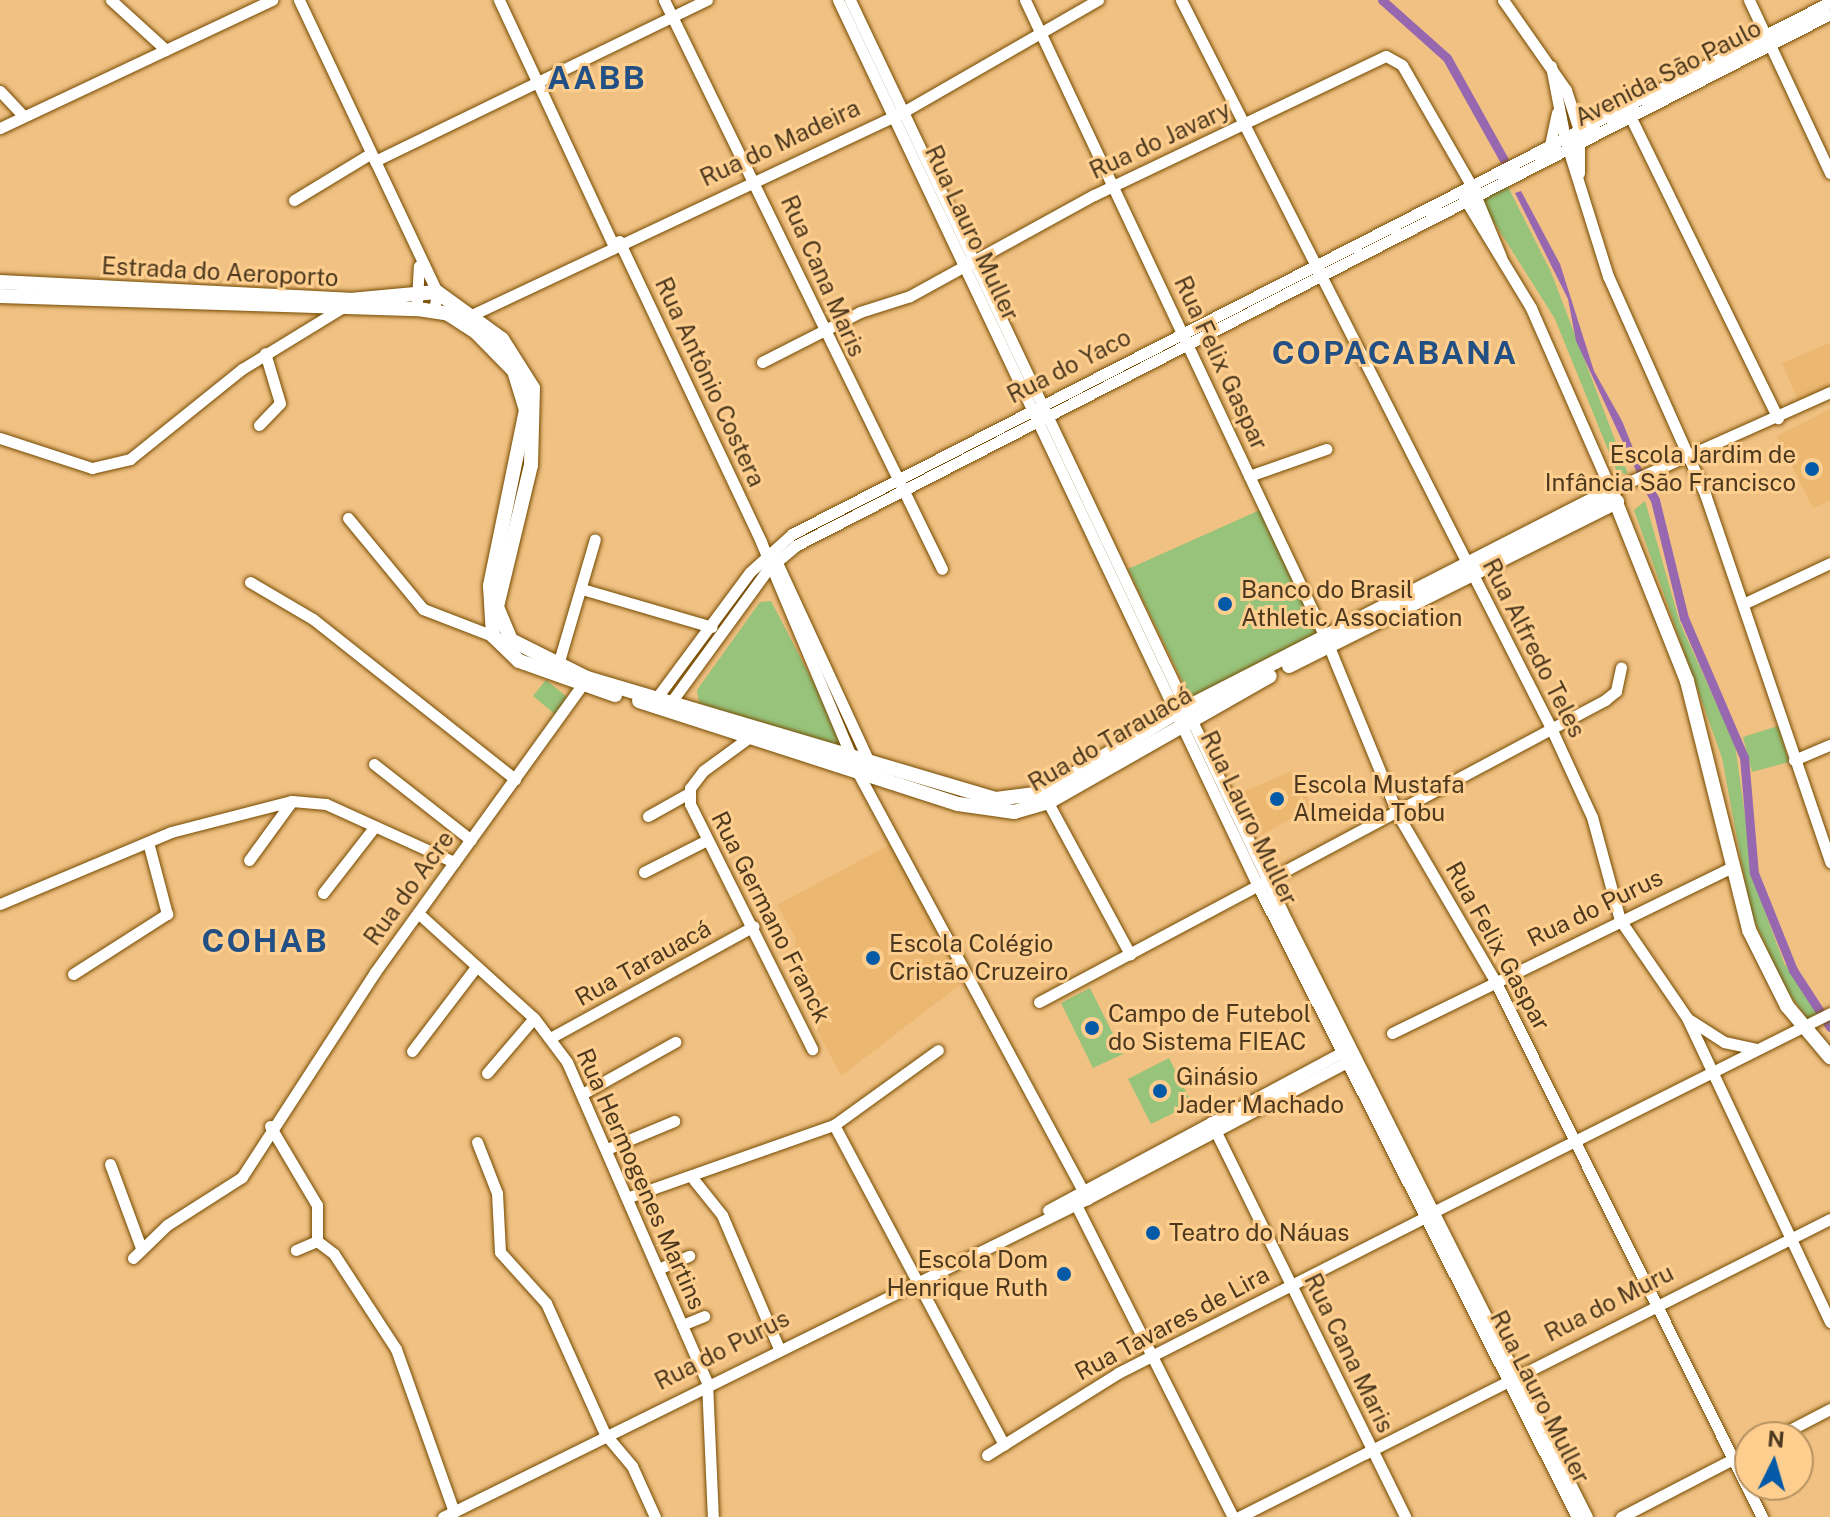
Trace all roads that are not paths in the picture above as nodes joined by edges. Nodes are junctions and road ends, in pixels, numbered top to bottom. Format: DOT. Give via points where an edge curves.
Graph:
graph roads {
  1 [pos="111,0"];
  2 [pos="272,0"];
  3 [pos="299,0"];
  4 [pos="499,0"];
  5 [pos="664,0"];
  6 [pos="707,0"];
  7 [pos="838,0"];
  8 [pos="850,0"];
  9 [pos="1025,0"];
  10 [pos="1098,0"];
  11 [pos="1181,0"];
  12 [pos="1503,0"];
  13 [pos="1749,0"];
  14 [pos="1830,2"];
  15 [pos="1830,14"];
  16 [pos="673,18"];
  17 [pos="1039,34"];
  18 [pos="1766,43"];
  19 [pos="166,50"];
  20 [pos="1551,66"];
  21 [pos="540,82"];
  22 [pos="0,91"];
  23 [pos="1558,108"];
  24 [pos="1574,111"];
  25 [pos="1628,113"];
  26 [pos="898,114"];
  27 [pos="23,116"];
  28 [pos="1597,122"];
  29 [pos="1246,124"];
  30 [pos="0,128"];
  31 [pos="1579,130"];
  32 [pos="1581,143"];
  33 [pos="1566,144"];
  34 [pos="1549,150"];
  35 [pos="372,157"];
  36 [pos="1547,164"];
  37 [pos="1830,173"];
  38 [pos="756,179"];
  39 [pos="1578,180"];
  40 [pos="1115,186"];
  41 [pos="1466,187"];
  42 [pos="294,200"];
  43 [pos="1470,200"];
  44 [pos="616,242"];
  45 [pos="969,264"];
  46 [pos="419,266"];
  47 [pos="1321,267"];
  48 [pos="0,282"];
  49 [pos="437,292"];
  50 [pos="416,293"];
  51 [pos="0,296"];
  52 [pos="346,305"];
  53 [pos="373,305"];
  54 [pos="418,309"];
  55 [pos="434,311"];
  56 [pos="474,314"];
  57 [pos="822,332"];
  58 [pos="1185,339"];
  59 [pos="265,353"];
  60 [pos="762,362"];
  61 [pos="1830,392"];
  62 [pos="1042,404"];
  63 [pos="1029,410"];
  64 [pos="1049,416"];
  65 [pos="1778,418"];
  66 [pos="1036,422"];
  67 [pos="259,425"];
  68 [pos="0,438"];
  69 [pos="1326,449"];
  70 [pos="1687,459"];
  71 [pos="1249,476"];
  72 [pos="519,485"];
  73 [pos="898,485"];
  74 [pos="1619,494"];
  75 [pos="348,518"];
  76 [pos="595,539"];
  77 [pos="768,555"];
  78 [pos="1830,563"];
  79 [pos="1469,568"];
  80 [pos="942,569"];
  81 [pos="250,582"];
  82 [pos="582,589"];
  83 [pos="1743,604"];
  84 [pos="708,626"];
  85 [pos="721,631"];
  86 [pos="493,636"];
  87 [pos="1327,642"];
  88 [pos="1621,668"];
  89 [pos="556,671"];
  90 [pos="585,683"];
  91 [pos="661,702"];
  92 [pos="842,717"];
  93 [pos="1182,717"];
  94 [pos="1551,728"];
  95 [pos="756,732"];
  96 [pos="1830,745"];
  97 [pos="854,758"];
  98 [pos="1794,760"];
  99 [pos="374,764"];
  100 [pos="868,777"];
  101 [pos="515,779"];
  102 [pos="689,793"];
  103 [pos="1046,798"];
  104 [pos="292,801"];
  105 [pos="1398,815"];
  106 [pos="648,816"];
  107 [pos="372,830"];
  108 [pos="471,840"];
  109 [pos="148,842"];
  110 [pos="703,842"];
  111 [pos="249,860"];
  112 [pos="454,862"];
  113 [pos="1830,862"];
  114 [pos="1732,867"];
  115 [pos="644,872"];
  116 [pos="1263,883"];
  117 [pos="323,893"];
  118 [pos="0,904"];
  119 [pos="418,913"];
  120 [pos="1620,920"];
  121 [pos="754,926"];
  122 [pos="1130,954"];
  123 [pos="476,967"];
  124 [pos="73,974"];
  125 [pos="1495,981"];
  126 [pos="1039,1002"];
  127 [pos="534,1018"];
  128 [pos="1687,1018"];
  129 [pos="1821,1019"];
  130 [pos="1392,1033"];
  131 [pos="552,1037"];
  132 [pos="675,1042"];
  133 [pos="812,1049"];
  134 [pos="938,1050"];
  135 [pos="1762,1050"];
  136 [pos="412,1051"];
  137 [pos="1348,1055"];
  138 [pos="1830,1057"];
  139 [pos="1713,1069"];
  140 [pos="487,1073"];
  141 [pos="582,1094"];
  142 [pos="674,1121"];
  143 [pos="834,1125"];
  144 [pos="270,1126"];
  145 [pos="1213,1127"];
  146 [pos="477,1142"];
  147 [pos="1576,1142"];
  148 [pos="607,1149"];
  149 [pos="110,1164"];
  150 [pos="694,1180"];
  151 [pos="1078,1196"];
  152 [pos="629,1197"];
  153 [pos="1430,1214"];
  154 [pos="1830,1219"];
  155 [pos="1787,1238"];
  156 [pos="317,1241"];
  157 [pos="296,1250"];
  158 [pos="689,1256"];
  159 [pos="658,1269"];
  160 [pos="914,1279"];
  161 [pos="1292,1286"];
  162 [pos="1659,1302"];
  163 [pos="704,1316"];
  164 [pos="1830,1322"];
  165 [pos="682,1325"];
  166 [pos="778,1346"];
  167 [pos="1151,1357"];
  168 [pos="1512,1377"];
  169 [pos="707,1382"];
  170 [pos="1830,1409"];
  171 [pos="1807,1421"];
  172 [pos="605,1434"];
  173 [pos="1004,1445"];
  174 [pos="1369,1446"];
  175 [pos="987,1455"];
  176 [pos="1734,1459"];
  177 [pos="1572,1497"];
  178 [pos="448,1514"];
  179 [pos="655,1517"];
  180 [pos="713,1517"];
  181 [pos="1236,1517"];
  182 [pos="1405,1517"];
  183 [pos="1577,1517"];
  184 [pos="1587,1517"];
  185 [pos="1621,1517"];
  1 -- 19 [label="street"];
  2 -- 19 [label="street"];
  3 -- 35 [label="street"];
  4 -- 21 [label="street, Rua Antônio Costera"];
  5 -- 16 [label="street, Rua Cana Maris"];
  6 -- 16 [label="street"];
  7 -- 26 [label="street, Rua Lauro Muller"];
  8 -- 26 [label="street, Rua Lauro Muller"];
  9 -- 17 [label="street, Rua Felix Gaspar"];
  10 -- 17 [label="street, Rua do Madeira"];
  11 -- 29 [label="street, Rua Alfredo Teles"];
  12 -- 20 [label="street"];
  13 -- 18 [label="street"];
  14 -- 18 [label="street, Avenida São Paulo"];
  15 -- 18 [label="street, Avenida São Paulo"];
  16 -- 21 [label="street"];
  16 -- 38 [label="street, Rua Cana Maris"];
  17 -- 26 [label="street, Rua do Madeira"];
  17 -- 40 [label="street, Rua Felix Gaspar"];
  18 -- 25 [label="street, Avenida São Paulo"];
  18 -- 37 [label="street"];
  19 -- 27 [label="street"];
  20 -- 23 [label="street"];
  20 -- 24 [label="street"];
  21 -- 35 [label="street"];
  21 -- 44 [label="street, Rua Antônio Costera"];
  22 -- 27 [label="street"];
  23 -- 33 [label="street"];
  23 -- 34 [label="street"];
  24 -- 28 [label="street"];
  24 -- 31 [label="street"];
  25 -- 28 [label="street, Avenida São Paulo"];
  25 -- 32 [label="street, Avenida São Paulo"];
  25 -- 65 [label="street"];
  26 -- 38 [label="street, Rua do Madeira"];
  26 -- 45 [label="street, Rua Lauro Muller"];
  27 -- 30 [label="street"];
  28 -- 31 [label="street, Avenida São Paulo"];
  29 -- 40 [label="street, Rua do Javary"];
  29 -- 41 [label="street, Rua do Javary" via="1367,61 1397,59"];
  29 -- 47 [label="street, Rua Alfredo Teles"];
  31 -- 32 [label="street"];
  31 -- 33 [label="street, Avenida São Paulo"];
  32 -- 33 [label="street, Avenida São Paulo"];
  32 -- 39 [label="street"];
  33 -- 34 [label="street, Rua do Yaco"];
  33 -- 36 [label="street, Rua do Yaco"];
  33 -- 39 [label="street"];
  34 -- 41 [label="street, Rua do Yaco"];
  35 -- 42 [label="street"];
  35 -- 46 [label="street"];
  36 -- 39 [label="street" via="1566,165"];
  36 -- 43 [label="street, Rua do Yaco"];
  38 -- 44 [label="street, Rua do Madeira"];
  38 -- 57 [label="street, Rua Cana Maris"];
  39 -- 70 [label="street" via="1627,325"];
  40 -- 45 [label="street, Rua do Javary"];
  40 -- 58 [label="street, Rua Felix Gaspar"];
  41 -- 43 [label="street"];
  41 -- 47 [label="street, Rua do Yaco"];
  43 -- 47 [label="street, Rua do Yaco"];
  43 -- 74 [label="street"];
  44 -- 56 [label="street, Rua do Madeira"];
  44 -- 77 [label="street, Rua Antônio Costera"];
  45 -- 57 [label="street, Rua do Javary"];
  45 -- 62 [label="street, Rua Lauro Muller"];
  45 -- 63 [label="street, Rua Lauro Muller"];
  46 -- 49 [label="street"];
  46 -- 50 [label="street"];
  47 -- 58 [label="street, Rua do Yaco"];
  47 -- 79 [label="street, Rua Alfredo Teles"];
  48 -- 52 [label="main road, Estrada do Aeroporto"];
  49 -- 50 [label="main road, Estrada do Aeroporto"];
  49 -- 55 [label="street"];
  49 -- 56 [label="main road"];
  50 -- 53 [label="main road, Estrada do Aeroporto"];
  50 -- 54 [label="street"];
  51 -- 52 [label="main road, Estrada do Aeroporto"];
  52 -- 53 [label="main road, Estrada do Aeroporto"];
  52 -- 59 [label="street"];
  53 -- 54 [label="main road, Estrada do Aeroporto"];
  54 -- 55 [label="main road"];
  55 -- 72 [label="main road" via="476,332 514,371 526,410"];
  56 -- 72 [label="main road" via="523,363 533,388 536,428"];
  57 -- 60 [label="street, Rua do Javary"];
  57 -- 73 [label="street, Rua Cana Maris"];
  58 -- 62 [label="street, Rua do Yaco"];
  58 -- 64 [label="street, Rua do Yaco"];
  58 -- 71 [label="street, Rua Felix Gaspar"];
  59 -- 67 [label="street" via="280,403"];
  59 -- 68 [label="street" via="185,420 113,466 70,463"];
  61 -- 65 [label="street"];
  62 -- 63 [label="street, Rua do Yaco"];
  62 -- 64 [label="street, Rua Lauro Muller"];
  63 -- 66 [label="street, Rua Lauro Muller"];
  63 -- 73 [label="street, Rua do Yaco"];
  64 -- 66 [label="street, Rua do Yaco"];
  64 -- 93 [label="street, Rua Lauro Muller"];
  65 -- 70 [label="street"];
  66 -- 73 [label="street, Rua do Yaco"];
  66 -- 93 [label="street, Rua Lauro Muller"];
  69 -- 71 [label="street"];
  70 -- 74 [label="street"];
  70 -- 83 [label="street"];
  71 -- 87 [label="street, Rua Felix Gaspar"];
  72 -- 86 [label="main road" via="490,586"];
  72 -- 89 [label="main road" via="498,618 511,640"];
  73 -- 77 [label="street, Rua do Yaco"];
  73 -- 80 [label="street, Rua Cana Maris"];
  74 -- 79 [label="main road, Rua do Tarauacá"];
  74 -- 114 [label="main road" via="1687,681"];
  75 -- 86 [label="street" via="423,609"];
  76 -- 82 [label="street"];
  77 -- 84 [label="street, Rua do Yaco"];
  77 -- 85 [label="street, Rua do Yaco"];
  77 -- 92 [label="street, Rua Antônio Costera"];
  78 -- 83 [label="street"];
  79 -- 87 [label="main road, Rua do Tarauacá"];
  79 -- 94 [label="street, Rua Alfredo Teles"];
  81 -- 101 [label="street" via="313,619"];
  82 -- 84 [label="street"];
  82 -- 89 [label="street"];
  83 -- 98 [label="street"];
  84 -- 85 [label="street"];
  84 -- 91 [label="street, Rua do Yaco"];
  85 -- 91 [label="street, Rua do Yaco"];
  86 -- 89 [label="main road" via="519,661"];
  87 -- 93 [label="main road, Rua do Tarauacá"];
  87 -- 105 [label="street, Rua Felix Gaspar"];
  88 -- 94 [label="street" via="1612,696"];
  89 -- 90 [label="main road"];
  90 -- 91 [label="main road"];
  90 -- 101 [label="street, Rua do Acre"];
  91 -- 95 [label="main road"];
  92 -- 97 [label="street, Rua Antônio Costera"];
  92 -- 100 [label="street, Rua Antônio Costera"];
  93 -- 103 [label="main road, Rua do Tarauacá"];
  93 -- 116 [label="street, Rua Lauro Muller"];
  94 -- 105 [label="street" via="1443,781"];
  94 -- 120 [label="street, Rua Alfredo Teles" via="1592,817"];
  95 -- 97 [label="main road, Rua do Tarauacá"];
  95 -- 100 [label="main road, Rua do Tarauacá"];
  95 -- 102 [label="street, Rua Germano Franck" via="703,771"];
  96 -- 98 [label="street"];
  97 -- 100 [label="main road, Rua do Tarauacá"];
  98 -- 113 [label="street"];
  99 -- 108 [label="street"];
  100 -- 103 [label="main road, Rua do Tarauacá" via="996,799"];
  100 -- 151 [label="street, Rua Antônio Costera"];
  101 -- 108 [label="street, Rua do Acre"];
  102 -- 106 [label="street"];
  102 -- 110 [label="street, Rua Germano Franck"];
  103 -- 122 [label="street"];
  104 -- 107 [label="street" via="326,804"];
  104 -- 109 [label="street"];
  104 -- 111 [label="street"];
  105 -- 116 [label="street"];
  105 -- 125 [label="street, Rua Felix Gaspar"];
  107 -- 112 [label="street"];
  107 -- 117 [label="street"];
  108 -- 112 [label="street, Rua do Acre"];
  109 -- 118 [label="street"];
  109 -- 124 [label="street" via="168,899 167,914 152,930"];
  110 -- 115 [label="street"];
  110 -- 121 [label="street, Rua Germano Franck"];
  112 -- 119 [label="street, Rua do Acre"];
  114 -- 120 [label="street, Rua do Purus"];
  114 -- 129 [label="main road" via="1757,950"];
  116 -- 122 [label="street"];
  116 -- 137 [label="street, Rua Lauro Muller"];
  119 -- 123 [label="street, Rua Hermogenes Martins"];
  119 -- 144 [label="street, Rua do Acre"];
  120 -- 125 [label="street, Rua do Purus"];
  120 -- 128 [label="street, Rua Alfredo Teles"];
  121 -- 131 [label="street, Rua Tarauacá"];
  121 -- 133 [label="street, Rua Germano Franck"];
  122 -- 126 [label="street"];
  123 -- 127 [label="street, Rua Hermogenes Martins"];
  123 -- 136 [label="street"];
  125 -- 130 [label="street, Rua do Purus"];
  125 -- 147 [label="street, Rua Felix Gaspar"];
  127 -- 131 [label="street, Rua Hermogenes Martins"];
  127 -- 140 [label="street"];
  128 -- 135 [label="street" via="1724,1042"];
  128 -- 139 [label="street, Rua Alfredo Teles"];
  129 -- 135 [label="street, Rua Tavares de Lira"];
  129 -- 138 [label="main road"];
  131 -- 141 [label="street, Rua Hermogenes Martins"];
  132 -- 141 [label="street"];
  134 -- 143 [label="street"];
  135 -- 139 [label="street, Rua Tavares de Lira"];
  137 -- 145 [label="street, Rua do Purus"];
  137 -- 153 [label="street, Rua Lauro Muller"];
  139 -- 147 [label="street, Rua Tavares de Lira"];
  139 -- 155 [label="street, Rua Alfredo Teles"];
  141 -- 148 [label="street, Rua Hermogenes Martins"];
  142 -- 148 [label="street"];
  143 -- 150 [label="street"];
  143 -- 160 [label="street"];
  144 -- 149 [label="street, Rua do Acre" via="228,1192 174,1220 137,1253"];
  144 -- 156 [label="street" via="317,1205"];
  145 -- 151 [label="street, Rua do Purus"];
  145 -- 161 [label="street, Rua Cana Maris"];
  146 -- 172 [label="street" via="497,1193 500,1252 546,1303"];
  147 -- 153 [label="street, Rua Tavares de Lira"];
  147 -- 162 [label="street, Rua Felix Gaspar"];
  148 -- 152 [label="street, Rua Hermogenes Martins"];
  150 -- 152 [label="street"];
  150 -- 166 [label="street" via="722,1215"];
  151 -- 160 [label="street, Rua do Purus"];
  151 -- 167 [label="street, Rua Antônio Costera"];
  152 -- 159 [label="street, Rua Hermogenes Martins"];
  153 -- 161 [label="street, Rua Tavares de Lira"];
  153 -- 168 [label="street, Rua Lauro Muller"];
  154 -- 155 [label="street, Rua do Muru"];
  155 -- 162 [label="street, Rua do Muru"];
  155 -- 164 [label="street, Rua Alfredo Teles"];
  156 -- 157 [label="street"];
  156 -- 178 [label="street" via="334,1254 396,1349"];
  158 -- 159 [label="street"];
  159 -- 165 [label="street, Rua Hermogenes Martins"];
  160 -- 166 [label="street, Rua do Purus"];
  160 -- 173 [label="street"];
  161 -- 167 [label="street, Rua Tavares de Lira"];
  161 -- 174 [label="street, Rua Cana Maris"];
  162 -- 168 [label="street, Rua do Muru"];
  162 -- 176 [label="street, Rua Felix Gaspar"];
  163 -- 165 [label="street"];
  165 -- 169 [label="street, Rua Hermogenes Martins"];
  166 -- 169 [label="street, Rua do Purus"];
  167 -- 173 [label="street, Rua Tavares de Lira"];
  167 -- 181 [label="street, Rua Antônio Costera"];
  168 -- 174 [label="street, Rua do Muru"];
  168 -- 177 [label="street, Rua Lauro Muller"];
  169 -- 172 [label="street, Rua do Purus"];
  169 -- 180 [label="street, Rua Hermogenes Martins"];
  170 -- 171 [label="street"];
  172 -- 178 [label="street, Rua do Purus"];
  172 -- 179 [label="street" via="632,1466"];
  173 -- 175 [label="street, Rua Tavares de Lira"];
  174 -- 181 [label="street, Rua do Muru"];
  174 -- 182 [label="street, Rua Cana Maris"];
  176 -- 185 [label="street"];
  177 -- 183 [label="street, Rua Lauro Muller"];
  177 -- 184 [label="street, Rua Lauro Muller"];
}
